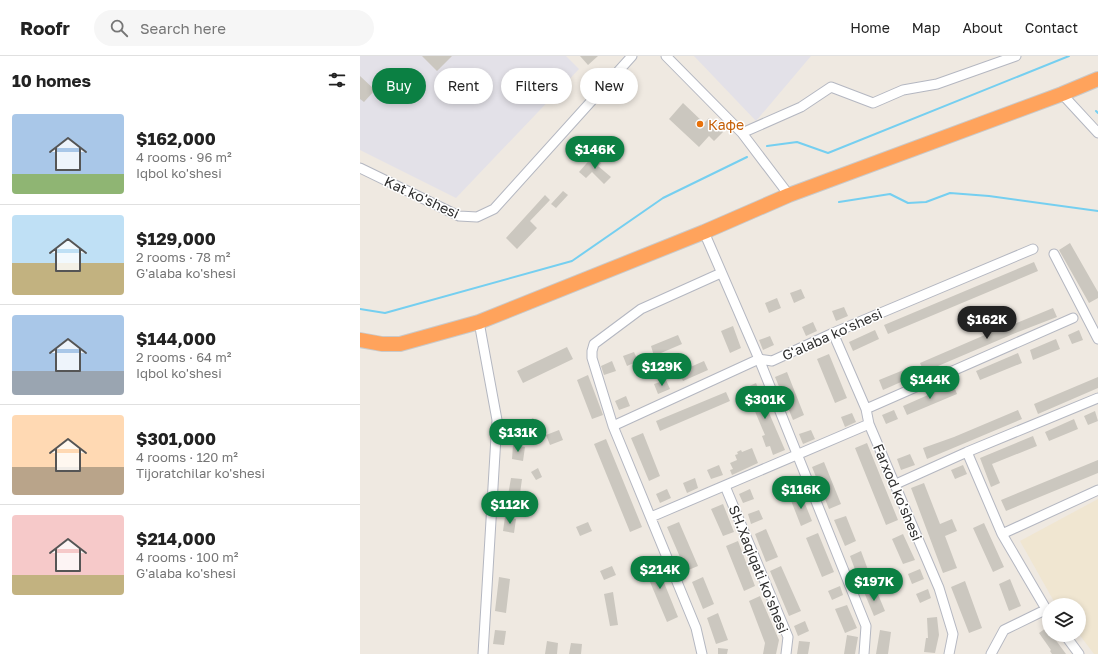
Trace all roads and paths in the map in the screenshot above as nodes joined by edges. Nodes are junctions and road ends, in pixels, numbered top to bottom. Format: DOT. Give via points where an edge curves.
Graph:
graph roads {
  1 [pos="632,56"];
  2 [pos="666,56"];
  3 [pos="1016,56"];
  4 [pos="1001,59"];
  5 [pos="1098,79"];
  6 [pos="1062,94"];
  7 [pos="742,133"];
  8 [pos="1098,133"];
  9 [pos="360,168"];
  10 [pos="789,195"];
  11 [pos="704,232"];
  12 [pos="1033,249"];
  13 [pos="1054,254"];
  14 [pos="721,273"];
  15 [pos="1073,318"];
  16 [pos="479,322"];
  17 [pos="833,333"];
  18 [pos="1098,339"];
  19 [pos="360,340"];
  20 [pos="759,359"];
  21 [pos="1098,398"];
  22 [pos="866,409"];
  23 [pos="869,424"];
  24 [pos="613,426"];
  25 [pos="967,452"];
  26 [pos="797,454"];
  27 [pos="896,484"];
  28 [pos="725,486"];
  29 [pos="1098,490"];
  30 [pos="650,517"];
  31 [pos="1002,534"];
  32 [pos="1042,603"];
  33 [pos="1042,614"];
  34 [pos="1070,642"];
  35 [pos="483,654"];
  36 [pos="702,654"];
  37 [pos="786,654"];
  38 [pos="864,654"];
  39 [pos="949,654"];
  40 [pos="991,654"];
  41 [pos="1079,654"];
  1 -- 9 [label="street, Kat ko'shesi" via="494,209 477,217 459,216"];
  2 -- 7 [label="street"];
  3 -- 4 [label="street"];
  4 -- 7 [label="street" via="937,84 903,90 873,103 831,87 801,107"];
  5 -- 6 [label="highway"];
  6 -- 8 [label="street"];
  6 -- 10 [label="highway"];
  7 -- 10 [label="street"];
  10 -- 11 [label="highway"];
  11 -- 14 [label="street"];
  11 -- 16 [label="highway"];
  12 -- 17 [label="street, G'alaba ko'shesi"];
  13 -- 18 [label="street"];
  14 -- 20 [label="street"];
  14 -- 24 [label="street" via="641,309 594,344 592,358"];
  15 -- 22 [label="street"];
  16 -- 19 [label="highway" via="400,344"];
  16 -- 35 [label="street" via="497,420"];
  17 -- 20 [label="street, G'alaba ko'shesi" via="772,361"];
  17 -- 22 [label="street, Farxod ko'shesi"];
  20 -- 24 [label="street, G'alaba ko'shesi"];
  20 -- 26 [label="street"];
  21 -- 25 [label="street"];
  22 -- 23 [label="street, Farxod ko'shesi"];
  23 -- 26 [label="street"];
  23 -- 27 [label="street, Farxod ko'shesi"];
  24 -- 30 [label="street"];
  25 -- 27 [label="street"];
  25 -- 31 [label="street"];
  26 -- 28 [label="street"];
  26 -- 38 [label="street" via="866,626"];
  27 -- 39 [label="street, Farxod ko'shesi" via="939,588 953,634"];
  28 -- 30 [label="street"];
  28 -- 37 [label="street, SH.Xaqiqati ko'shesi" via="788,637"];
  29 -- 31 [label="street"];
  30 -- 36 [label="street" via="696,628"];
  31 -- 32 [label="street"];
  33 -- 40 [label="street" via="1004,630"];
  34 -- 41 [label="street"];
}
